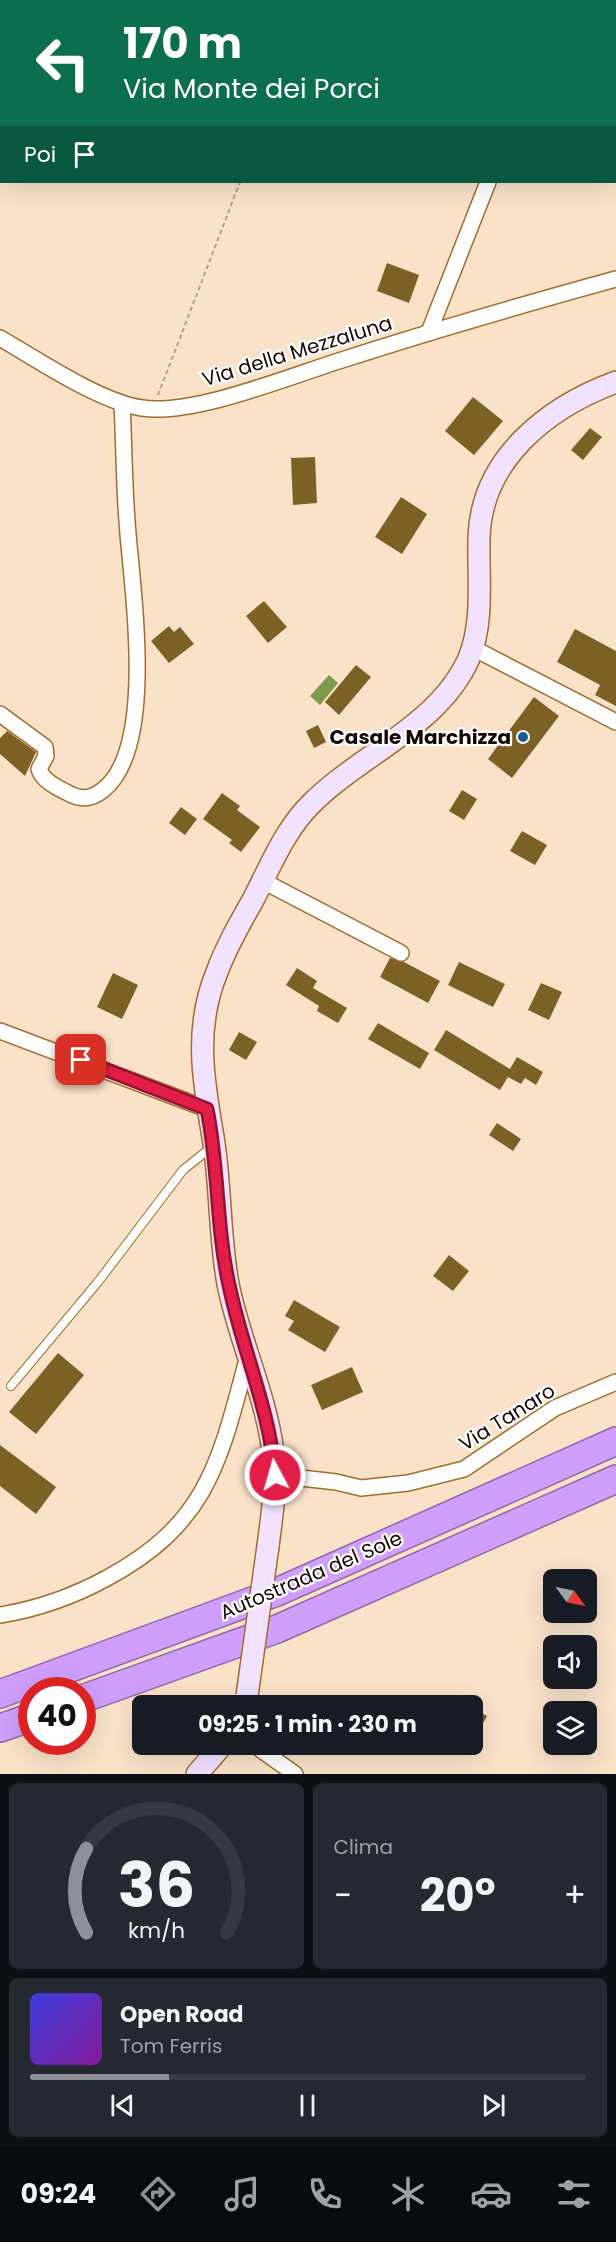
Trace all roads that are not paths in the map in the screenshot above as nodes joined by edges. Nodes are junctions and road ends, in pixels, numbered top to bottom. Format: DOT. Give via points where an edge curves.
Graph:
graph roads {
  1 [pos="489,183"];
  2 [pos="616,279"];
  3 [pos="429,332"];
  4 [pos="0,338"];
  5 [pos="616,382"];
  6 [pos="122,403"];
  7 [pos="473,648"];
  8 [pos="0,714"];
  9 [pos="616,722"];
  10 [pos="262,881"];
  11 [pos="401,953"];
  12 [pos="0,1031"];
  13 [pos="207,1109"];
  14 [pos="214,1146"];
  15 [pos="248,1356"];
  16 [pos="616,1382"];
  17 [pos="11,1386"];
  18 [pos="616,1441"];
  19 [pos="275,1475"];
  20 [pos="616,1479"];
  21 [pos="0,1615"];
  22 [pos="0,1694"];
  23 [pos="96,1694"];
  24 [pos="247,1695"];
  25 [pos="18,1722"];
  26 [pos="0,1728"];
  27 [pos="213,1755"];
  28 [pos="268,1755"];
  29 [pos="197,1774"];
  30 [pos="295,1774"];
  1 -- 3 [label="street"];
  2 -- 3 [label="street, Via della Mezzaluna"];
  3 -- 6 [label="street, Via della Mezzaluna" via="207,401 152,409"];
  4 -- 6 [label="street, Via della Mezzaluna"];
  5 -- 7 [label="street" via="571,401 535,427 510,455 492,484 480,522"];
  6 -- 8 [label="street" via="137,669 134,718 122,763 100,793 89,798 73,796 42,776 39,769 46,756 45,747"];
  7 -- 9 [label="street"];
  7 -- 10 [label="street" via="456,681 435,706 304,811"];
  10 -- 11 [label="street"];
  10 -- 13 [label="street" via="224,954 207,1000 202,1050"];
  12 -- 13 [label="street"];
  13 -- 14 [label="street"];
  14 -- 15 [label="street" via="228,1282"];
  14 -- 17 [label="lane" via="183,1170 92,1290"];
  15 -- 19 [label="street" via="270,1438"];
  15 -- 21 [label="street" via="216,1462 198,1500 171,1534 149,1553 93,1586 41,1606"];
  16 -- 19 [label="street, Via Tanaro" via="555,1408 464,1469 408,1483 361,1488"];
  18 -- 22 [label="highway, Autostrada del Sole" via="277,1592"];
  19 -- 24 [label="street, bridge"];
  20 -- 23 [label="highway, Autostrada del Sole" via="277,1629"];
  25 -- 26 [label="highway"];
  27 -- 29 [label="street"];
  28 -- 30 [label="street"];
}
